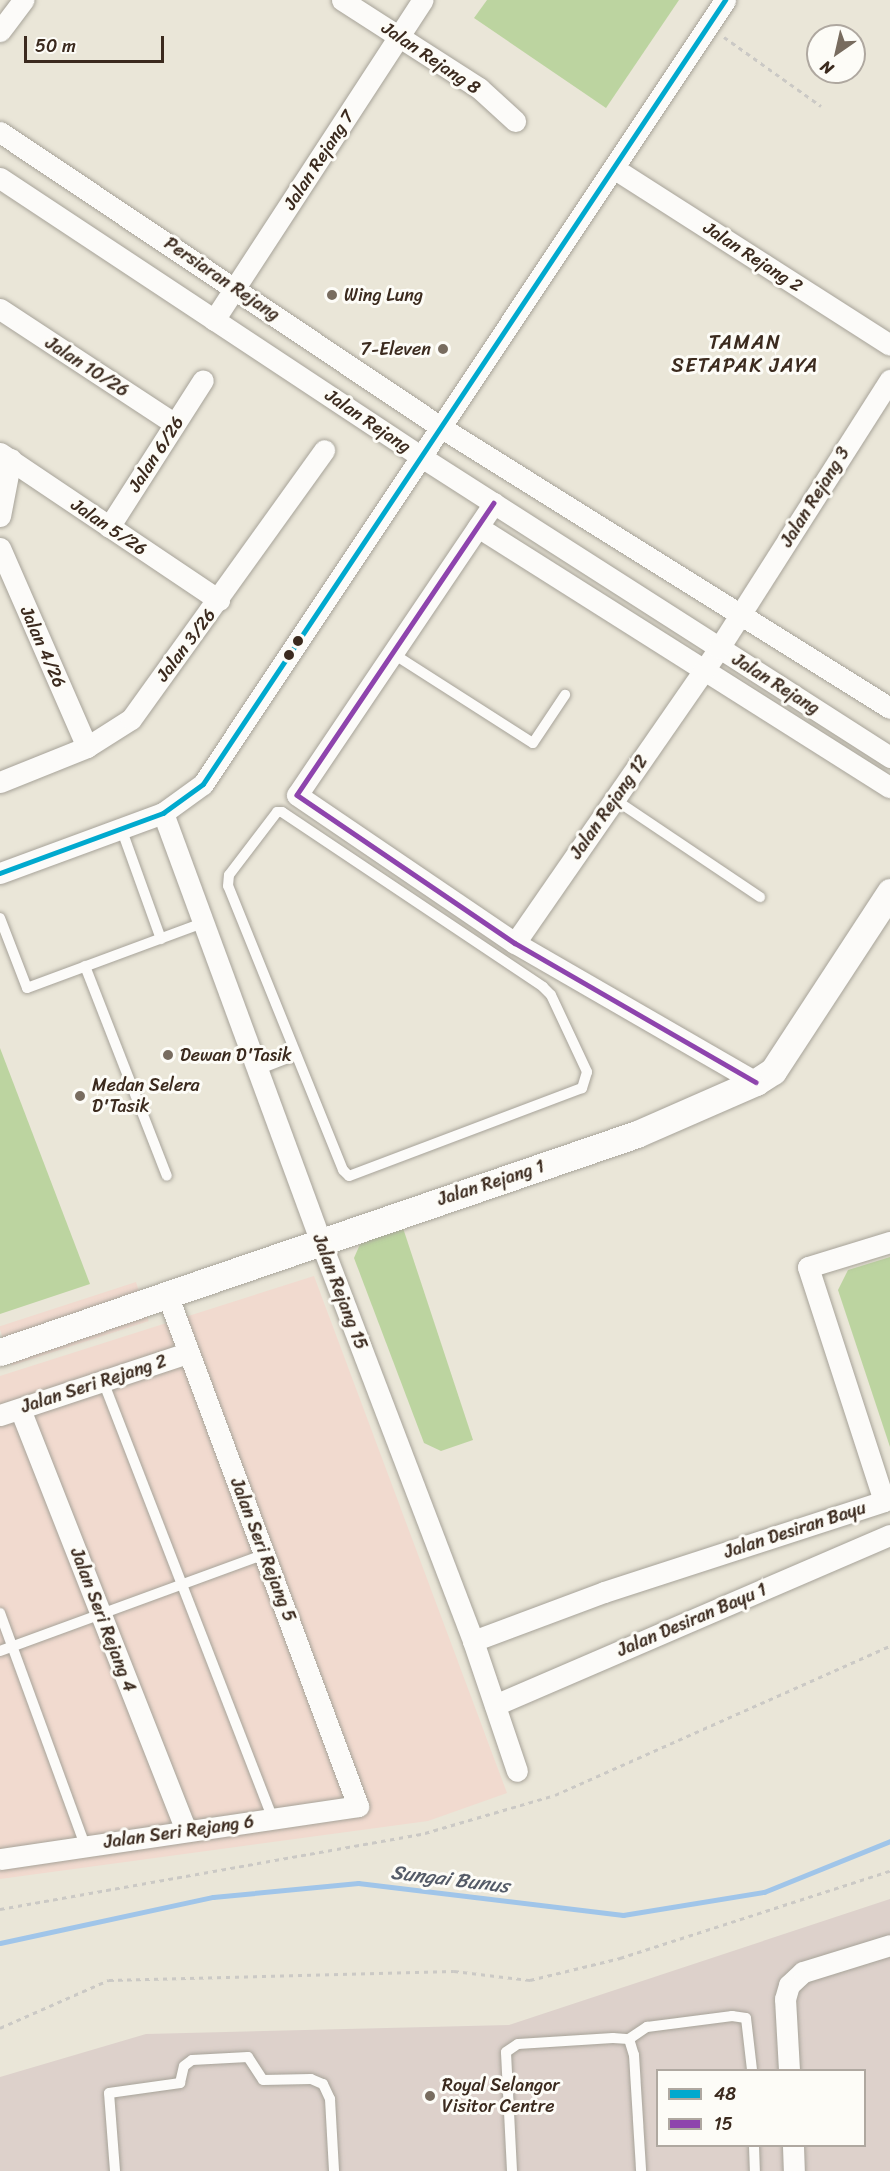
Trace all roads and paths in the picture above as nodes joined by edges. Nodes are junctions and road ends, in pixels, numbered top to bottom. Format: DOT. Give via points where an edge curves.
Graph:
graph roads {
  1 [pos="23,0"];
  2 [pos="342,0"];
  3 [pos="423,0"];
  4 [pos="724,0"];
  5 [pos="708,26"];
  6 [pos="0,32"];
  7 [pos="399,36"];
  8 [pos="821,105"];
  9 [pos="515,122"];
  10 [pos="0,132"];
  11 [pos="615,169"];
  12 [pos="0,178"];
  13 [pos="236,288"];
  14 [pos="0,309"];
  15 [pos="214,320"];
  16 [pos="890,345"];
  17 [pos="203,380"];
  18 [pos="890,380"];
  19 [pos="175,424"];
  20 [pos="442,428"];
  21 [pos="324,450"];
  22 [pos="5,456"];
  23 [pos="423,458"];
  24 [pos="494,503"];
  25 [pos="0,516"];
  26 [pos="109,527"];
  27 [pos="478,527"];
  28 [pos="0,548"];
  29 [pos="219,600"];
  30 [pos="741,615"];
  31 [pos="719,648"];
  32 [pos="392,653"];
  33 [pos="704,670"];
  34 [pos="565,695"];
  35 [pos="890,708"];
  36 [pos="87,747"];
  37 [pos="890,757"];
  38 [pos="0,782"];
  39 [pos="890,787"];
  40 [pos="614,799"];
  41 [pos="163,813"];
  42 [pos="121,828"];
  43 [pos="0,873"];
  44 [pos="890,892"];
  45 [pos="760,897"];
  46 [pos="0,918"];
  47 [pos="203,923"];
  48 [pos="161,939"];
  49 [pos="514,943"];
  50 [pos="86,966"];
  51 [pos="296,1054"];
  52 [pos="257,1070"];
  53 [pos="756,1082"];
  54 [pos="167,1176"];
  55 [pos="320,1240"];
  56 [pos="890,1242"];
  57 [pos="167,1294"];
  58 [pos="0,1352"];
  59 [pos="188,1353"];
  60 [pos="103,1381"];
  61 [pos="20,1409"];
  62 [pos="0,1415"];
  63 [pos="887,1503"];
  64 [pos="890,1535"];
  65 [pos="265,1554"];
  66 [pos="183,1583"];
  67 [pos="0,1613"];
  68 [pos="100,1614"];
  69 [pos="473,1641"];
  70 [pos="13,1646"];
  71 [pos="890,1646"];
  72 [pos="0,1651"];
  73 [pos="495,1705"];
  74 [pos="517,1771"];
  75 [pos="358,1806"];
  76 [pos="273,1819"];
  77 [pos="186,1831"];
  78 [pos="85,1845"];
  79 [pos="0,1859"];
  80 [pos="890,1871"];
  81 [pos="0,1909"];
  82 [pos="890,1945"];
  83 [pos="0,2028"];
  84 [pos="629,2039"];
  85 [pos="752,2069"];
  86 [pos="789,2069"];
  87 [pos="754,2147"];
  88 [pos="793,2147"];
  89 [pos="115,2171"];
  90 [pos="334,2171"];
  91 [pos="513,2171"];
  92 [pos="641,2171"];
  93 [pos="755,2171"];
  94 [pos="794,2171"];
  1 -- 6 [label="street"];
  2 -- 7 [label="street, Jalan Rejang 8"];
  3 -- 7 [label="street, Jalan Rejang 7"];
  4 -- 5 [label="street"];
  5 -- 8 [label="path"];
  5 -- 11 [label="street"];
  7 -- 9 [label="street, Jalan Rejang 8" via="479,88"];
  7 -- 13 [label="street, Jalan Rejang 7"];
  10 -- 13 [label="street, Persiaran Rejang"];
  11 -- 16 [label="street, Jalan Rejang 2"];
  11 -- 20 [label="street"];
  12 -- 15 [label="street, Jalan Rejang"];
  13 -- 15 [label="street, Jalan Rejang 7"];
  13 -- 20 [label="street, Persiaran Rejang"];
  14 -- 19 [label="street, Jalan 10/26"];
  15 -- 23 [label="street, Jalan Rejang"];
  17 -- 19 [label="street, Jalan 6/26"];
  18 -- 30 [label="street, Jalan Rejang 3"];
  19 -- 26 [label="street, Jalan 6/26"];
  20 -- 23 [label="street"];
  20 -- 30 [label="street, Persiaran Rejang"];
  21 -- 29 [label="street, Jalan 3/26"];
  22 -- 25 [label="street"];
  22 -- 26 [label="street, Jalan 5/26"];
  23 -- 24 [label="street, Jalan Rejang"];
  23 -- 41 [label="street" via="203,784"];
  24 -- 27 [label="street"];
  24 -- 31 [label="street, Jalan Rejang"];
  26 -- 29 [label="street, Jalan 5/26"];
  27 -- 32 [label="street"];
  27 -- 33 [label="street"];
  28 -- 36 [label="street, Jalan 4/26"];
  29 -- 36 [label="street, Jalan 3/26" via="131,719"];
  30 -- 31 [label="street, Jalan Rejang 3"];
  30 -- 35 [label="street, Persiaran Rejang"];
  31 -- 33 [label="street, Jalan Rejang 12"];
  31 -- 37 [label="street, Jalan Rejang"];
  32 -- 34 [label="lane" via="533,743"];
  32 -- 49 [label="street" via="297,795"];
  33 -- 39 [label="street"];
  33 -- 40 [label="street, Jalan Rejang 12"];
  36 -- 38 [label="street, Jalan 3/26"];
  40 -- 45 [label="lane"];
  40 -- 49 [label="street, Jalan Rejang 12"];
  41 -- 42 [label="street"];
  41 -- 47 [label="street, Jalan Rejang 15"];
  42 -- 43 [label="street"];
  42 -- 48 [label="lane"];
  44 -- 53 [label="street, Jalan Rejang 1" via="773,1071"];
  46 -- 50 [label="lane" via="27,988"];
  47 -- 48 [label="lane"];
  47 -- 52 [label="street, Jalan Rejang 15"];
  48 -- 50 [label="lane"];
  49 -- 53 [label="street"];
  50 -- 54 [label="lane"];
  51 -- 51 [label="lane" via="228,886 229,875 272,817 282,812 543,987 551,995 587,1072 587,1080 582,1088 349,1176 343,1170"];
  51 -- 52 [label="lane"];
  52 -- 55 [label="street, Jalan Rejang 15"];
  53 -- 55 [label="street, Jalan Rejang 1" via="637,1134"];
  55 -- 57 [label="street, Jalan Rejang 1"];
  55 -- 69 [label="street, Jalan Rejang 15"];
  56 -- 63 [label="street, Jalan Desiran Bayu" via="808,1267"];
  57 -- 58 [label="street, Jalan Rejang 1"];
  57 -- 59 [label="street, Jalan Seri Rejang 5"];
  59 -- 60 [label="street, Jalan Seri Rejang 2"];
  59 -- 65 [label="street, Jalan Seri Rejang 5"];
  60 -- 61 [label="street, Jalan Seri Rejang 2"];
  60 -- 66 [label="lane"];
  61 -- 62 [label="street, Jalan Seri Rejang 2"];
  61 -- 68 [label="street, Jalan Seri Rejang 4"];
  63 -- 69 [label="street, Jalan Desiran Bayu" via="604,1592"];
  64 -- 73 [label="street, Jalan Desiran Bayu 1"];
  65 -- 66 [label="lane"];
  65 -- 75 [label="street, Jalan Seri Rejang 5"];
  66 -- 68 [label="lane"];
  66 -- 76 [label="lane"];
  67 -- 70 [label="lane"];
  68 -- 70 [label="lane"];
  68 -- 77 [label="street, Jalan Seri Rejang 4"];
  69 -- 73 [label="street, Jalan Rejang 15"];
  70 -- 72 [label="lane"];
  70 -- 78 [label="lane"];
  71 -- 81 [label="path" via="555,1795 425,1833"];
  73 -- 74 [label="street, Jalan Rejang 15"];
  75 -- 76 [label="street, Jalan Seri Rejang 6"];
  76 -- 77 [label="street, Jalan Seri Rejang 6"];
  77 -- 78 [label="street, Jalan Seri Rejang 6"];
  78 -- 79 [label="street, Jalan Seri Rejang 6"];
  80 -- 83 [label="path" via="620,1958 530,1980 454,1971 109,1980"];
  82 -- 86 [label="street" via="803,1972 789,1985 785,1999"];
  84 -- 85 [label="lane" via="646,2027 732,2016 746,2018"];
  84 -- 91 [label="lane" via="518,2044 506,2052"];
  84 -- 92 [label="lane"];
  87 -- 93 [label="lane"];
  88 -- 94 [label="street"];
  89 -- 90 [label="lane" via="109,2094 180,2083 184,2066 192,2060 248,2057 263,2080 311,2079 323,2084 330,2099"];
}
